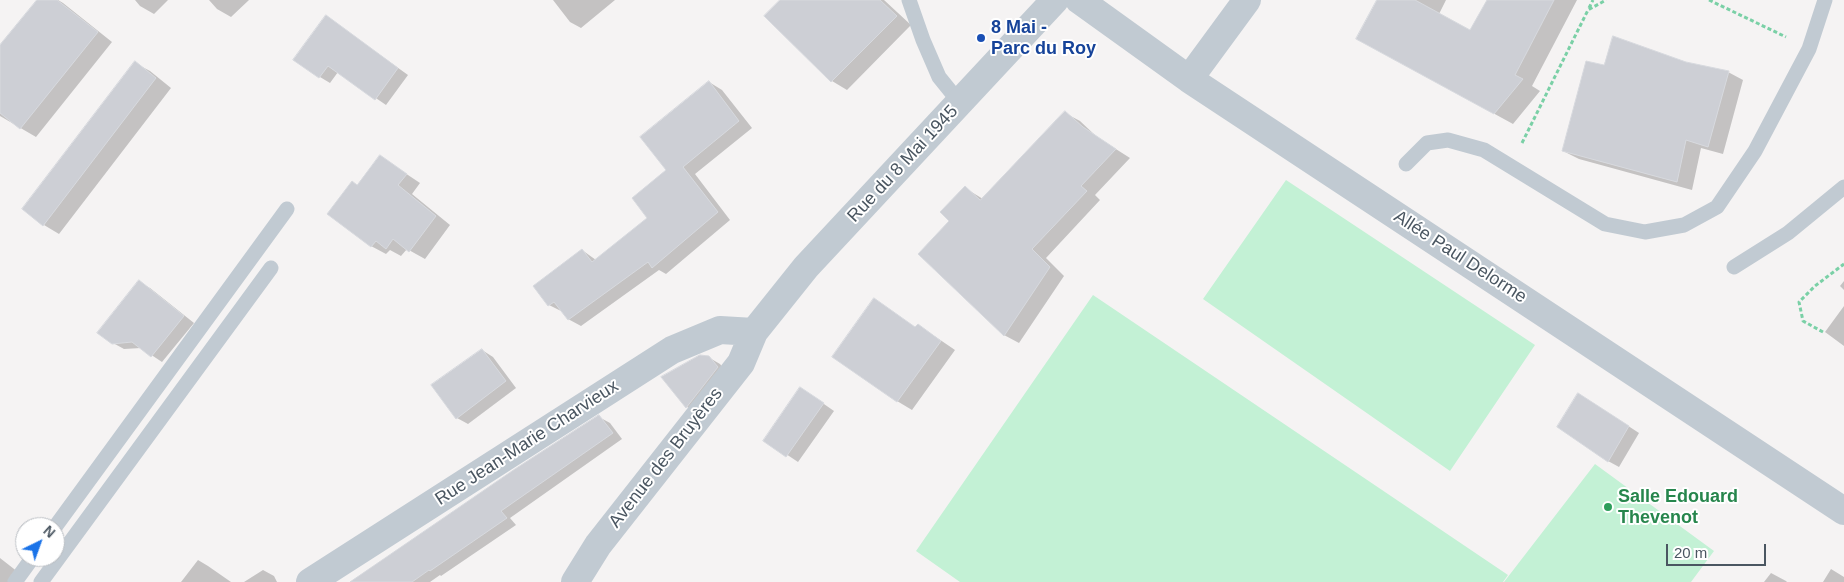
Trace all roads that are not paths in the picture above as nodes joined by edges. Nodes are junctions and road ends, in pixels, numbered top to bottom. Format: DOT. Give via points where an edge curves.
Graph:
graph roads {
  1 [pos="909,0"];
  2 [pos="1056,0"];
  3 [pos="1078,0"];
  4 [pos="1247,0"];
  5 [pos="1824,0"];
  6 [pos="1189,79"];
  7 [pos="960,103"];
  8 [pos="1406,164"];
  9 [pos="1844,187"];
  10 [pos="287,209"];
  11 [pos="1734,267"];
  12 [pos="271,268"];
  13 [pos="754,332"];
  14 [pos="1844,511"];
  15 [pos="62,517"];
  16 [pos="25,567"];
  17 [pos="14,582"];
  18 [pos="41,582"];
  19 [pos="310,582"];
  20 [pos="575,582"];
  1 -- 7 [label="lane" via="939,77"];
  2 -- 7 [label="street, Rue du 8 Mai 1945"];
  3 -- 6 [label="street, Allée Paul Delorme"];
  4 -- 6 [label="street"];
  5 -- 8 [label="lane" via="1809,49 1755,151 1717,207 1684,225 1645,232 1605,224 1484,150 1448,140 1427,143"];
  6 -- 14 [label="street, Allée Paul Delorme"];
  7 -- 13 [label="street, Rue du 8 Mai 1945" via="806,266"];
  9 -- 11 [label="lane" via="1788,233"];
  10 -- 15 [label="lane"];
  12 -- 18 [label="lane"];
  13 -- 19 [label="street, Rue Jean-Marie Charvieux" via="720,330 672,350"];
  13 -- 20 [label="street, Avenue des Bruyères" via="741,362 598,545"];
  16 -- 17 [label="lane"];
}
